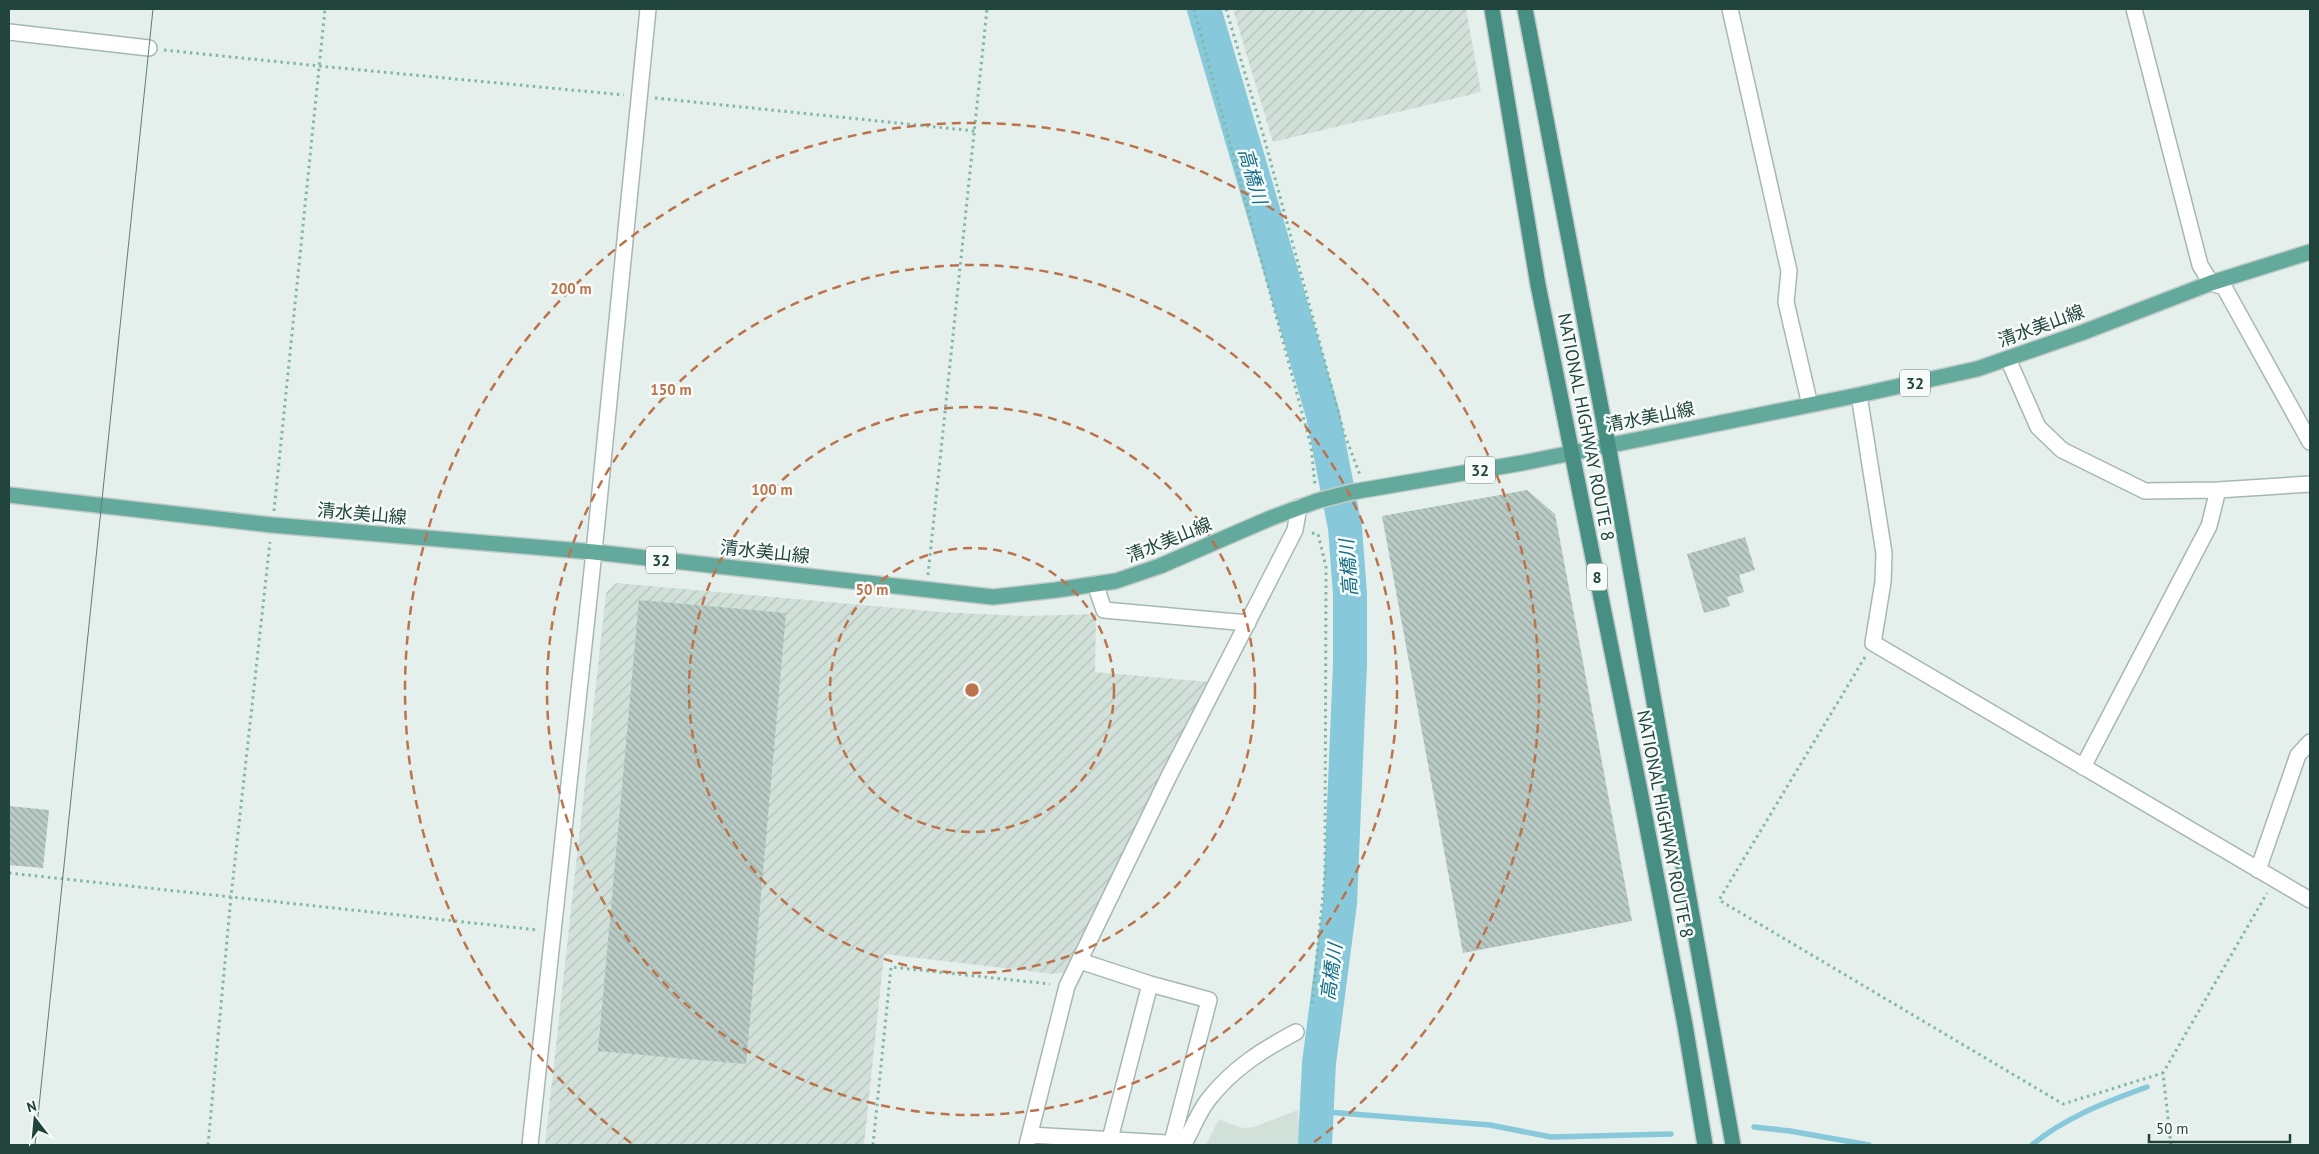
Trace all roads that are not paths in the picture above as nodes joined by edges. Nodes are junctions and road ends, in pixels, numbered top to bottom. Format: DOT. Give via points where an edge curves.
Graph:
graph roads {
  1 [pos="648,9"];
  2 [pos="1492,9"];
  3 [pos="1524,9"];
  4 [pos="1730,9"];
  5 [pos="2134,9"];
  6 [pos="9,32"];
  7 [pos="149,48"];
  8 [pos="2310,252"];
  9 [pos="2211,282"];
  10 [pos="2008,359"];
  11 [pos="1859,395"];
  12 [pos="1810,405"];
  13 [pos="2310,442"];
  14 [pos="1608,444"];
  15 [pos="1571,452"];
  16 [pos="2310,484"];
  17 [pos="2218,490"];
  18 [pos="9,495"];
  19 [pos="1300,507"];
  20 [pos="594,552"];
  21 [pos="1095,584"];
  22 [pos="1248,622"];
  23 [pos="2310,742"];
  24 [pos="2083,767"];
  25 [pos="2258,870"];
  26 [pos="2310,900"];
  27 [pos="1080,961"];
  28 [pos="1150,984"];
  29 [pos="1296,1032"];
  30 [pos="1110,1139"];
  31 [pos="1028,1140"];
  32 [pos="1172,1142"];
  33 [pos="530,1145"];
  34 [pos="1705,1145"];
  35 [pos="1733,1145"];
  1 -- 20 [label="street"];
  2 -- 15 [label="highway, NATIONAL HIGHWAY ROUTE 8 / 8" via="1538,285"];
  3 -- 14 [label="highway, NATIONAL HIGHWAY ROUTE 8 / 8"];
  4 -- 12 [label="street" via="1789,272 1786,302"];
  5 -- 9 [label="street" via="2200,265"];
  6 -- 7 [label="street"];
  8 -- 9 [label="main road, 清水美山線 / 32"];
  9 -- 10 [label="main road, 清水美山線 / 32"];
  9 -- 13 [label="street" via="2224,287"];
  10 -- 11 [label="main road, 清水美山線 / 32"];
  10 -- 17 [label="street" via="2038,427 2062,450 2145,492"];
  11 -- 12 [label="main road, 清水美山線 / 32"];
  11 -- 24 [label="street" via="1884,553 1874,643"];
  12 -- 14 [label="main road, 清水美山線 / 32"];
  14 -- 15 [label="main road, 清水美山線 / 32"];
  14 -- 35 [label="highway, NATIONAL HIGHWAY ROUTE 8 / 8"];
  15 -- 19 [label="main road, 清水美山線 / 32" via="1359,490"];
  15 -- 34 [label="highway, NATIONAL HIGHWAY ROUTE 8 / 8" via="1683,1015"];
  16 -- 17 [label="street"];
  17 -- 24 [label="street" via="2209,526"];
  18 -- 20 [label="main road, 清水美山線 / 32" via="272,525"];
  19 -- 21 [label="main road, 清水美山線 / 32" via="1160,566 1116,581"];
  19 -- 22 [label="street" via="1295,530"];
  20 -- 21 [label="main road, 清水美山線 / 32" via="993,596"];
  20 -- 33 [label="street"];
  21 -- 22 [label="street" via="1104,610"];
  22 -- 27 [label="street"];
  23 -- 25 [label="street" via="2298,755"];
  24 -- 25 [label="street"];
  25 -- 26 [label="street"];
  27 -- 28 [label="street"];
  27 -- 31 [label="street" via="1067,986"];
  28 -- 30 [label="street"];
  28 -- 32 [label="street" via="1209,1000"];
  29 -- 32 [label="street" via="1258,1053 1229,1076 1207,1101 1184,1144"];
  30 -- 31 [label="street"];
  30 -- 32 [label="street"];
}
